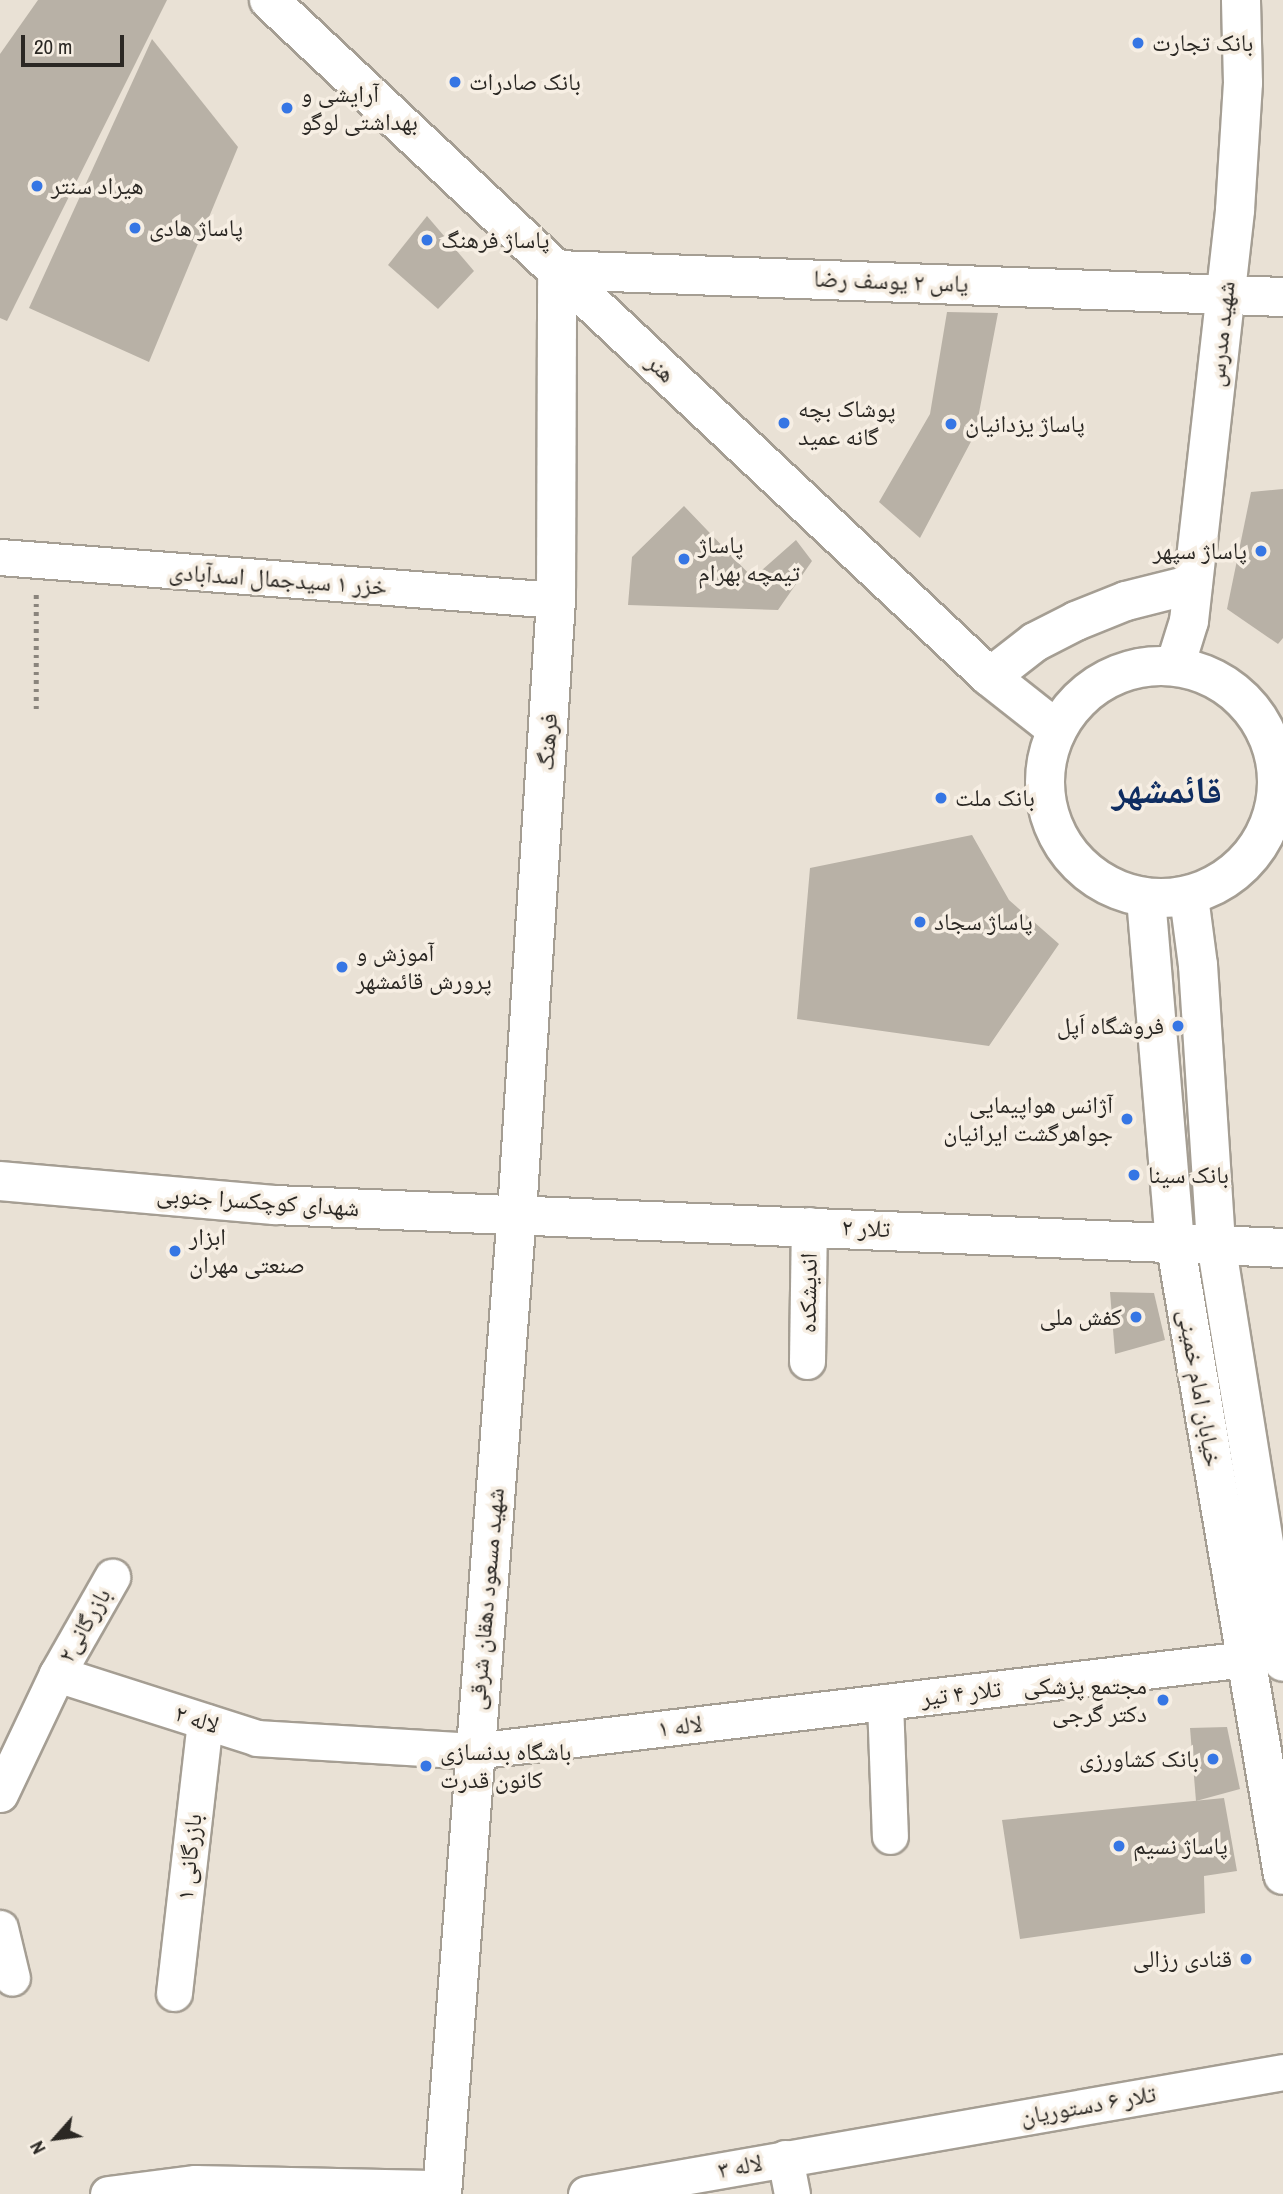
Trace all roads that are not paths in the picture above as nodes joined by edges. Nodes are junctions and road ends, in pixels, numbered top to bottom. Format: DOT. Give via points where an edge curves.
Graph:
graph roads {
  1 [pos="270,0"];
  2 [pos="1241,0"];
  3 [pos="557,270"];
  4 [pos="1225,294"];
  5 [pos="1283,297"];
  6 [pos="0,557"];
  7 [pos="1193,584"];
  8 [pos="556,600"];
  9 [pos="1175,666"];
  10 [pos="990,677"];
  11 [pos="1057,730"];
  12 [pos="1280,769"];
  13 [pos="1277,824"];
  14 [pos="1189,897"];
  15 [pos="1146,898"];
  16 [pos="0,1181"];
  17 [pos="517,1213"];
  18 [pos="809,1225"];
  19 [pos="1175,1241"];
  20 [pos="1216,1243"];
  21 [pos="1283,1248"];
  22 [pos="807,1361"];
  23 [pos="112,1577"];
  24 [pos="1273,1658"];
  25 [pos="57,1674"];
  26 [pos="885,1702"];
  27 [pos="205,1721"];
  28 [pos="474,1751"];
  29 [pos="0,1794"];
  30 [pos="890,1836"];
  31 [pos="1283,1875"];
  32 [pos="0,1928"];
  33 [pos="12,1978"];
  34 [pos="174,1993"];
  35 [pos="1283,2073"];
  36 [pos="894,2138"];
  37 [pos="785,2158"];
  38 [pos="442,2191"];
  39 [pos="107,2194"];
  40 [pos="586,2194"];
  41 [pos="792,2194"];
  1 -- 3 [label="main road, هنر"];
  2 -- 4 [label="main road, شهید مدرس" via="1243,83"];
  3 -- 4 [label="main road, یاس ۲ یوسف رضا"];
  3 -- 8 [label="main road, فرهنگ"];
  3 -- 10 [label="main road, هنر"];
  4 -- 5 [label="main road, یاس ۲ یوسف رضا"];
  4 -- 7 [label="main road, شهید مدرس"];
  6 -- 8 [label="street, خزر ۱ سیدجمال اسدآبادی"];
  7 -- 9 [label="main road, شهید مدرس" via="1189,621"];
  7 -- 10 [label="main road" via="1126,601 1076,621 1035,642"];
  8 -- 17 [label="main road, فرهنگ"];
  9 -- 11 [label="main road" via="1139,667 1105,679 1077,701"];
  9 -- 12 [label="main road" via="1212,677 1243,699 1266,731"];
  10 -- 11 [label="main road, هنر"];
  11 -- 15 [label="main road" via="1046,765 1046,802 1058,837 1080,867 1111,888"];
  12 -- 13 [label="main road"];
  13 -- 14 [label="main road" via="1243,866"];
  14 -- 15 [label="main road"];
  14 -- 20 [label="main road, خیابان امام خمینی" via="1198,965"];
  15 -- 19 [label="main road, خیابان امام خمینی"];
  16 -- 17 [label="main road, شهدای کوچکسرا جنوبی" via="275,1205"];
  17 -- 18 [label="main road, تلار ۲"];
  17 -- 28 [label="main road, شهید مسعود دهقان شرقی"];
  18 -- 19 [label="main road, تلار ۲"];
  18 -- 22 [label="street, اندیشکده"];
  19 -- 20 [label="main road, تلار ۲"];
  19 -- 24 [label="main road, خیابان امام خمینی"];
  20 -- 21 [label="main road, تلار ۲"];
  20 -- 24 [label="main road, خیابان امام خمینی"];
  23 -- 25 [label="street, بازرگانی۲"];
  24 -- 26 [label="street, تلار ۴ تیر"];
  24 -- 31 [label="main road, خیابان امام خمینی"];
  25 -- 27 [label="street, لاله ۲"];
  25 -- 29 [label="street"];
  26 -- 28 [label="street, لاله ۱"];
  26 -- 30 [label="street"];
  27 -- 28 [label="street, لاله ۲" via="257,1738"];
  27 -- 34 [label="street, بازرگانی ۱"];
  28 -- 38 [label="main road, شهید مسعود دهقان شرقی"];
  32 -- 33 [label="street"];
  35 -- 36 [label="street, تلار ۶ دستوریان"];
  36 -- 37 [label="street, لاله ۳"];
  37 -- 40 [label="street, لاله ۳"];
  37 -- 41 [label="street"];
  38 -- 39 [label="street" via="195,2183"];
}
